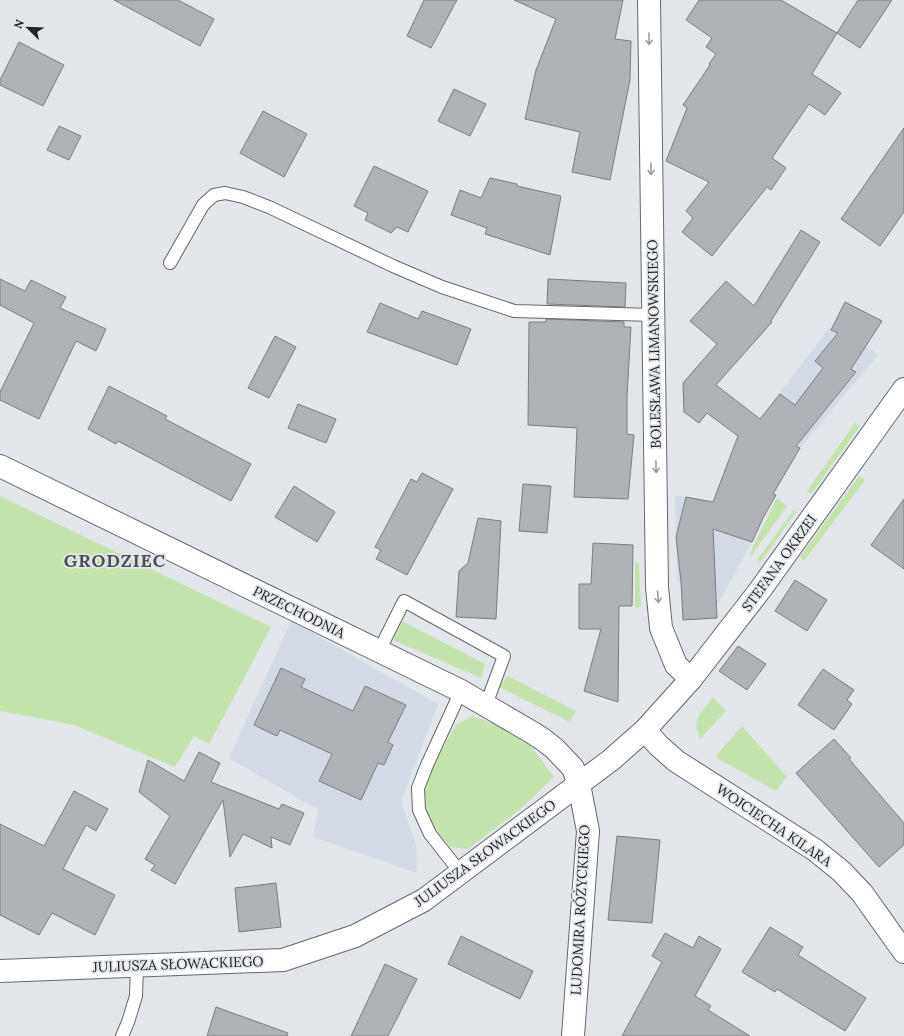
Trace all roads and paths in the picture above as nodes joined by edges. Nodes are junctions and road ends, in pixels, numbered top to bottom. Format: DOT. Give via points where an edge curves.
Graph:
graph roads {
  1 [pos="649,0"];
  2 [pos="170,263"];
  3 [pos="653,315"];
  4 [pos="904,389"];
  5 [pos="0,466"];
  6 [pos="379,651"];
  7 [pos="691,679"];
  8 [pos="462,691"];
  9 [pos="486,705"];
  10 [pos="645,730"];
  11 [pos="579,784"];
  12 [pos="460,872"];
  13 [pos="904,952"];
  14 [pos="137,966"];
  15 [pos="0,972"];
  16 [pos="122,1036"];
  17 [pos="573,1036"];
  1 -- 3 [label="street, BOLESŁAWA LIMANOWSKIEGO, one-way"];
  2 -- 3 [label="lane" via="203,204 214,196 225,193 269,207 435,284 514,311"];
  3 -- 7 [label="street, BOLESŁAWA LIMANOWSKIEGO, one-way" via="657,587 660,621 676,665"];
  4 -- 7 [label="street, STEFANA OKRZEI" via="760,590"];
  5 -- 6 [label="street, PRZECHODNIA"];
  6 -- 8 [label="street, PRZECHODNIA"];
  6 -- 9 [label="lane" via="404,601 504,656"];
  7 -- 10 [label="street, STEFANA OKRZEI"];
  8 -- 9 [label="street, PRZECHODNIA"];
  8 -- 12 [label="lane" via="418,788 419,810 430,834"];
  9 -- 11 [label="street, PRZECHODNIA" via="555,749 573,768"];
  10 -- 11 [label="street, JULIUSZA SŁOWACKIEGO"];
  10 -- 13 [label="street, WOJCIECHA KILARA" via="676,761 815,850 841,871 862,894"];
  11 -- 12 [label="street, JULIUSZA SŁOWACKIEGO"];
  11 -- 17 [label="street, LUDOMIRA RÓŻYCKIEGO" via="588,831"];
  12 -- 14 [label="street, JULIUSZA SŁOWACKIEGO" via="424,900 370,929 283,960"];
  14 -- 15 [label="street, JULIUSZA SŁOWACKIEGO"];
  14 -- 16 [label="lane" via="136,996"];
}
